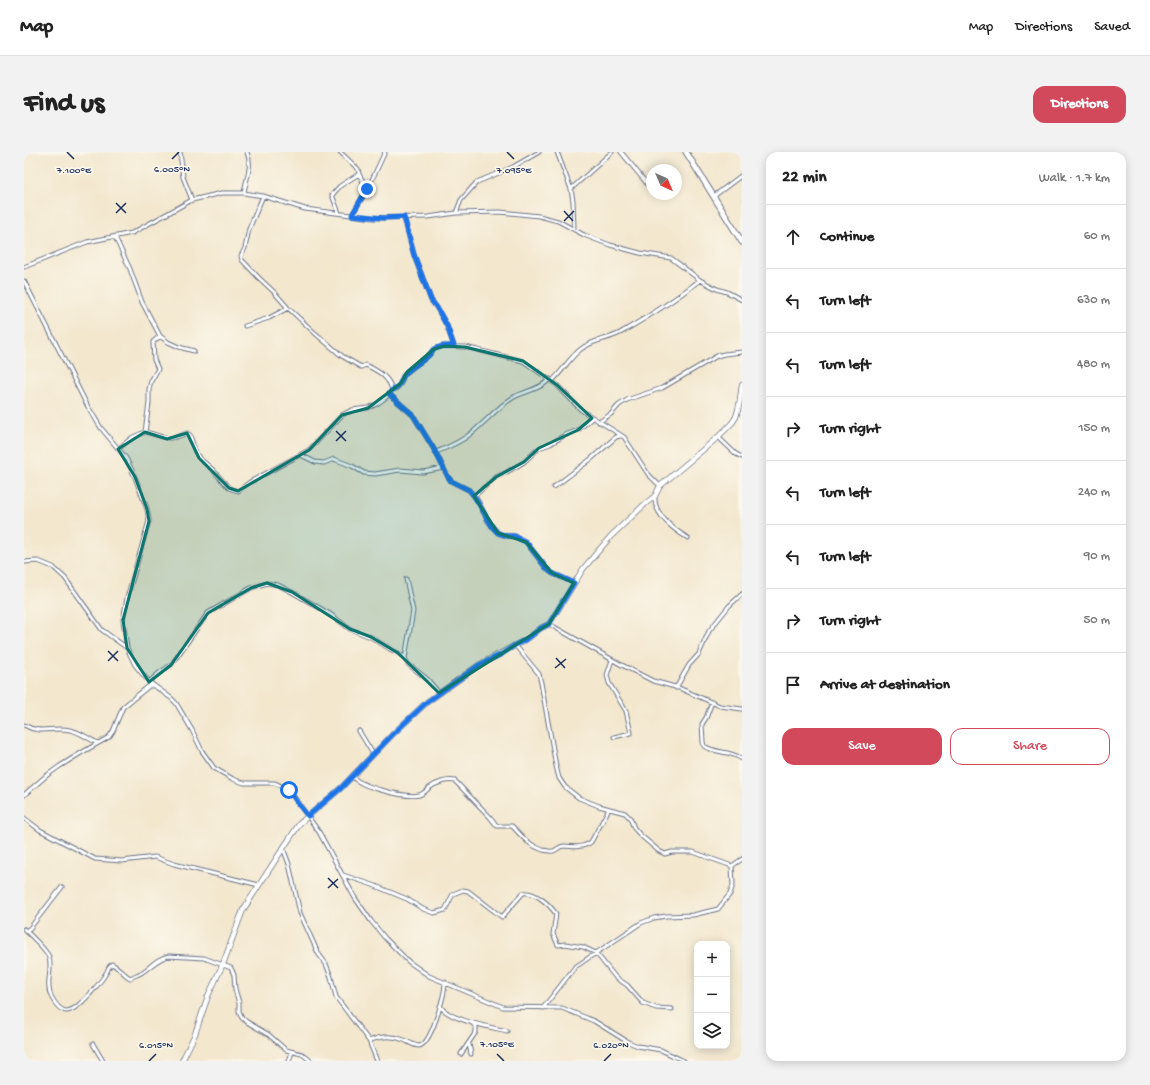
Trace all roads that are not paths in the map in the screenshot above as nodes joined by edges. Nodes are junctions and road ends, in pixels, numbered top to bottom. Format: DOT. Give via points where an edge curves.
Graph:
graph roads {
  1 [pos="180,152"];
  2 [pos="247,152"];
  3 [pos="340,152"];
  4 [pos="385,152"];
  5 [pos="539,152"];
  6 [pos="557,152"];
  7 [pos="612,152"];
  8 [pos="621,152"];
  9 [pos="686,152"];
  10 [pos="358,174"];
  11 [pos="742,175"];
  12 [pos="646,183"];
  13 [pos="367,189"];
  14 [pos="571,189"];
  15 [pos="244,193"];
  16 [pos="263,196"];
  17 [pos="714,196"];
  18 [pos="192,200"];
  19 [pos="339,214"];
  20 [pos="456,214"];
  21 [pos="352,215"];
  22 [pos="404,217"];
  23 [pos="574,230"];
  24 [pos="115,237"];
  25 [pos="742,242"];
  26 [pos="24,267"];
  27 [pos="700,280"];
  28 [pos="24,281"];
  29 [pos="742,300"];
  30 [pos="288,308"];
  31 [pos="245,326"];
  32 [pos="160,336"];
  33 [pos="454,346"];
  34 [pos="194,351"];
  35 [pos="742,352"];
  36 [pos="551,380"];
  37 [pos="742,385"];
  38 [pos="392,390"];
  39 [pos="389,394"];
  40 [pos="592,418"];
  41 [pos="599,422"];
  42 [pos="145,432"];
  43 [pos="620,436"];
  44 [pos="718,437"];
  45 [pos="118,449"];
  46 [pos="436,452"];
  47 [pos="301,455"];
  48 [pos="742,457"];
  49 [pos="443,468"];
  50 [pos="660,486"];
  51 [pos="554,487"];
  52 [pos="474,496"];
  53 [pos="655,496"];
  54 [pos="688,538"];
  55 [pos="24,562"];
  56 [pos="406,579"];
  57 [pos="574,583"];
  58 [pos="742,594"];
  59 [pos="549,624"];
  60 [pos="515,645"];
  61 [pos="127,648"];
  62 [pos="405,658"];
  63 [pos="612,660"];
  64 [pos="149,682"];
  65 [pos="154,686"];
  66 [pos="676,688"];
  67 [pos="439,692"];
  68 [pos="712,702"];
  69 [pos="742,709"];
  70 [pos="24,725"];
  71 [pos="359,731"];
  72 [pos="614,737"];
  73 [pos="98,743"];
  74 [pos="373,754"];
  75 [pos="742,759"];
  76 [pos="352,776"];
  77 [pos="24,795"];
  78 [pos="609,809"];
  79 [pos="308,816"];
  80 [pos="24,818"];
  81 [pos="283,848"];
  82 [pos="742,859"];
  83 [pos="732,866"];
  84 [pos="342,874"];
  85 [pos="259,885"];
  86 [pos="62,887"];
  87 [pos="25,931"];
  88 [pos="596,953"];
  89 [pos="224,964"];
  90 [pos="445,982"];
  91 [pos="440,1006"];
  92 [pos="542,1008"];
  93 [pos="672,1009"];
  94 [pos="472,1023"];
  95 [pos="507,1031"];
  96 [pos="369,1041"];
  97 [pos="93,1044"];
  98 [pos="469,1044"];
  99 [pos="292,1052"];
  100 [pos="461,1054"];
  101 [pos="471,1054"];
  102 [pos="102,1061"];
  103 [pos="182,1061"];
  104 [pos="289,1061"];
  105 [pos="311,1061"];
  106 [pos="377,1061"];
  107 [pos="684,1061"];
  1 -- 18 [label="street" via="183,178"];
  2 -- 15 [label="street" via="250,165"];
  3 -- 10 [label="street" via="356,166"];
  4 -- 13 [label="street"];
  5 -- 20 [label="street" via="513,167 477,182 461,200"];
  6 -- 14 [label="street"];
  7 -- 14 [label="street"];
  8 -- 12 [label="street"];
  9 -- 17 [label="main road"];
  10 -- 13 [label="street"];
  10 -- 19 [label="street" via="332,195"];
  11 -- 17 [label="street"];
  13 -- 21 [label="street"];
  14 -- 23 [label="street"];
  15 -- 16 [label="street"];
  15 -- 18 [label="street" via="222,193"];
  16 -- 19 [label="street" via="305,209"];
  16 -- 30 [label="street" via="241,256"];
  17 -- 25 [label="main road"];
  18 -- 24 [label="street" via="132,233"];
  19 -- 21 [label="street"];
  20 -- 22 [label="street"];
  20 -- 23 [label="street" via="500,212 530,215 558,221"];
  21 -- 22 [label="street"];
  22 -- 33 [label="street" via="414,255 431,300 447,326"];
  23 -- 27 [label="street" via="610,245 671,258"];
  24 -- 26 [label="street" via="87,242"];
  24 -- 32 [label="street" via="142,302"];
  27 -- 29 [label="street"];
  27 -- 36 [label="street" via="665,306 621,332 591,342 571,358 560,374"];
  28 -- 45 [label="street" via="87,405"];
  30 -- 31 [label="street"];
  30 -- 38 [label="street" via="346,358 361,367 366,365 379,372 390,382"];
  32 -- 34 [label="street" via="179,347"];
  32 -- 42 [label="street" via="153,342 154,360 158,369 150,381"];
  33 -- 36 [label="street" via="523,361"];
  33 -- 38 [label="street" via="434,349 407,372 397,388"];
  35 -- 41 [label="street" via="717,356 662,388 631,398"];
  36 -- 40 [label="street"];
  36 -- 46 [label="street" via="514,398 455,445"];
  37 -- 44 [label="main road" via="736,417"];
  38 -- 39 [label="street"];
  39 -- 46 [label="street" via="413,415"];
  39 -- 47 [label="street" via="377,404 342,415 320,440"];
  40 -- 41 [label="street"];
  40 -- 52 [label="street" via="578,430 539,448 524,462 496,477"];
  41 -- 43 [label="street"];
  42 -- 45 [label="street" via="133,437"];
  42 -- 47 [label="street" via="166,439 187,433 199,458 229,488 238,491"];
  43 -- 50 [label="street"];
  43 -- 51 [label="street"];
  44 -- 48 [label="street"];
  44 -- 50 [label="main road"];
  45 -- 61 [label="street" via="126,458 135,477 149,521 123,620"];
  46 -- 49 [label="street"];
  47 -- 49 [label="street" via="315,462 324,463 334,459 364,473 400,470 423,472"];
  49 -- 52 [label="street" via="451,481 464,486"];
  50 -- 53 [label="main road"];
  52 -- 57 [label="street" via="498,533 514,536 526,542 547,569"];
  53 -- 54 [label="street" via="654,503 663,517"];
  53 -- 57 [label="main road" via="611,536"];
  55 -- 61 [label="street" via="38,561 53,567 65,578 102,630"];
  56 -- 62 [label="street" via="413,611"];
  57 -- 59 [label="main road"];
  58 -- 66 [label="street" via="709,631 699,654 689,665"];
  59 -- 60 [label="main road"];
  59 -- 63 [label="street"];
  60 -- 67 [label="main road"];
  60 -- 78 [label="street" via="539,674 559,778 565,787 579,798"];
  61 -- 64 [label="street" via="135,665"];
  62 -- 64 [label="street" via="371,637 350,629 292,592 267,583 251,588 208,613 171,665"];
  62 -- 67 [label="street" via="408,664"];
  63 -- 66 [label="street" via="661,684"];
  63 -- 72 [label="street" via="607,675 609,683 626,710 631,733"];
  64 -- 65 [label="street"];
  65 -- 73 [label="street" via="149,686 124,707 111,734 106,740"];
  65 -- 79 [label="street" via="176,703 214,768 244,783 265,782 282,786 289,790"];
  66 -- 68 [label="street"];
  67 -- 74 [label="main road"];
  68 -- 69 [label="street" via="727,708"];
  68 -- 75 [label="street" via="702,724 704,746 735,754"];
  70 -- 73 [label="street" via="38,730 72,730"];
  71 -- 74 [label="street"];
  73 -- 77 [label="street" via="53,772"];
  74 -- 76 [label="main road"];
  76 -- 78 [label="street" via="359,782 382,791 410,796 424,793 448,780 455,781 497,826 512,826 527,843 547,851 591,842"];
  76 -- 79 [label="main road"];
  78 -- 83 [label="street" via="625,813 640,836 665,854 693,852"];
  79 -- 81 [label="main road"];
  79 -- 84 [label="street"];
  80 -- 85 [label="street" via="40,830 95,859 122,861 154,857"];
  81 -- 85 [label="main road"];
  81 -- 96 [label="street" via="300,913 318,953 326,964 336,997"];
  82 -- 83 [label="street"];
  83 -- 88 [label="street" via="733,885 730,894 718,909 693,915 647,920"];
  84 -- 88 [label="street" via="434,912 445,910 453,894 462,890 502,917 523,893 531,893 539,897 556,914 553,934 558,945 583,947"];
  84 -- 90 [label="street" via="355,898 385,938 425,974"];
  85 -- 89 [label="main road" via="244,910"];
  86 -- 87 [label="street"];
  87 -- 89 [label="street" via="48,955 51,968 51,996 55,1003 67,1011 88,998 112,964 130,978 159,959 169,956 204,958"];
  88 -- 92 [label="street" via="575,967"];
  88 -- 93 [label="street" via="616,978 627,985 643,1003 656,1008"];
  89 -- 99 [label="street" via="232,970 242,1018 265,1031 286,1050"];
  89 -- 103 [label="main road" via="208,996 196,1034"];
  90 -- 91 [label="street"];
  90 -- 92 [label="street" via="503,1007"];
  91 -- 94 [label="street" via="445,1012"];
  91 -- 96 [label="street" via="423,1044 417,1046 405,1040 385,1036"];
  92 -- 107 [label="street" via="562,1008 594,1021 628,1042 661,1050"];
  94 -- 95 [label="street"];
  94 -- 98 [label="street" via="476,1027 476,1032"];
  96 -- 106 [label="street"];
  97 -- 102 [label="street"];
  98 -- 100 [label="street"];
  98 -- 101 [label="street"];
  99 -- 104 [label="street"];
  99 -- 105 [label="street" via="302,1054"];
}
